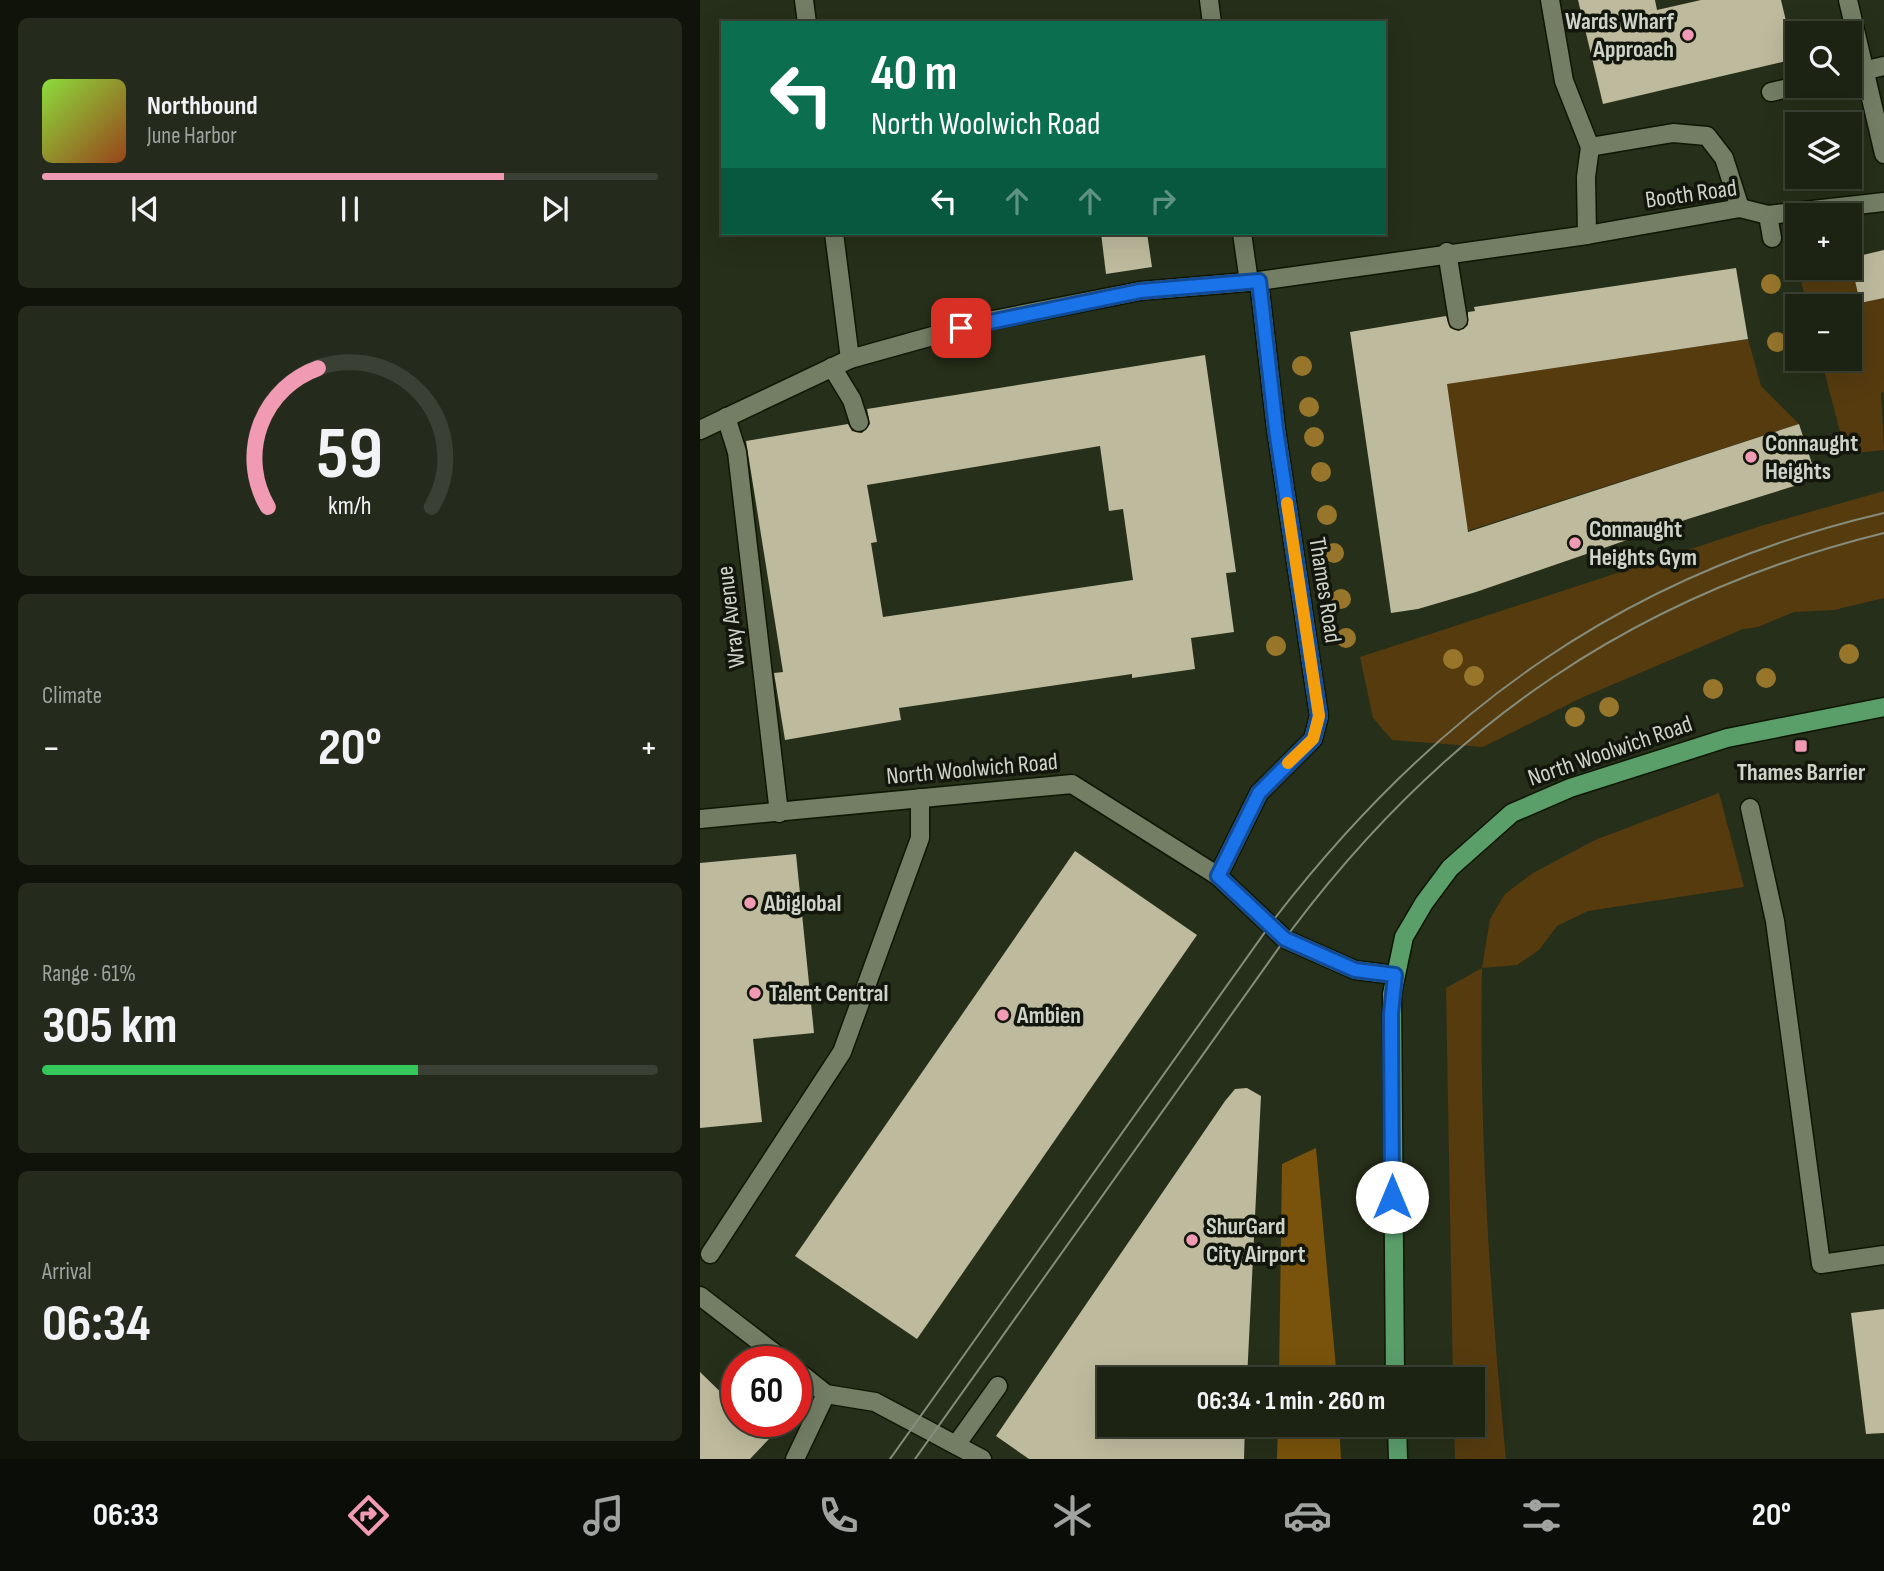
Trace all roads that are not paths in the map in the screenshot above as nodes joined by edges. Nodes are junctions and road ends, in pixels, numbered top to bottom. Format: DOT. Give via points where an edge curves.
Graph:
graph roads {
  1 [pos="804,0"];
  2 [pos="1209,0"];
  3 [pos="1550,0"];
  4 [pos="1848,0"];
  5 [pos="807,21"];
  6 [pos="1213,21"];
  7 [pos="1851,21"];
  8 [pos="1884,66"];
  9 [pos="1862,71"];
  10 [pos="1862,87"];
  11 [pos="1785,89"];
  12 [pos="1772,92"];
  13 [pos="1590,147"];
  14 [pos="1884,154"];
  15 [pos="1884,202"];
  16 [pos="1740,208"];
  17 [pos="1768,215"];
  18 [pos="1587,234"];
  19 [pos="834,235"];
  20 [pos="1242,235"];
  21 [pos="1772,238"];
  22 [pos="1447,252"];
  23 [pos="1254,281"];
  24 [pos="1458,320"];
  25 [pos="850,359"];
  26 [pos="832,367"];
  27 [pos="726,417"];
  28 [pos="859,422"];
  29 [pos="700,430"];
  30 [pos="1884,707"];
  31 [pos="920,798"];
  32 [pos="1750,808"];
  33 [pos="779,813"];
  34 [pos="700,819"];
  35 [pos="1218,876"];
  36 [pos="1395,975"];
  37 [pos="710,1254"];
  38 [pos="1884,1255"];
  39 [pos="700,1297"];
  40 [pos="765,1346"];
  41 [pos="1395,1367"];
  42 [pos="812,1383"];
  43 [pos="998,1386"];
  44 [pos="826,1394"];
  45 [pos="1397,1437"];
  46 [pos="956,1445"];
  47 [pos="795,1459"];
  48 [pos="982,1459"];
  49 [pos="1398,1459"];
  1 -- 5 [label="street"];
  2 -- 6 [label="street"];
  3 -- 13 [label="street" via="1564,81"];
  4 -- 7 [label="street"];
  8 -- 9 [label="street"];
  10 -- 14 [label="street"];
  11 -- 12 [label="street"];
  13 -- 16 [label="street" via="1674,133 1707,136 1724,158"];
  13 -- 18 [label="street"];
  15 -- 17 [label="street, Booth Road"];
  16 -- 17 [label="street, Booth Road"];
  16 -- 18 [label="street, Booth Road"];
  17 -- 21 [label="street"];
  18 -- 22 [label="street"];
  19 -- 25 [label="street"];
  20 -- 23 [label="street, Thames Road"];
  22 -- 23 [label="street"];
  22 -- 24 [label="street"];
  23 -- 25 [label="street" via="1140,291 983,322"];
  23 -- 35 [label="street, Thames Road" via="1319,716 1313,739 1259,793"];
  25 -- 26 [label="street"];
  26 -- 27 [label="street"];
  26 -- 28 [label="street"];
  27 -- 29 [label="street"];
  27 -- 33 [label="street, Wray Avenue" via="737,452"];
  30 -- 36 [label="main road, North Woolwich Road" via="1727,738 1522,808 1450,868 1404,937"];
  31 -- 33 [label="street, North Woolwich Road"];
  31 -- 35 [label="street, North Woolwich Road" via="1072,784"];
  31 -- 37 [label="street" via="920,838 842,1052"];
  32 -- 38 [label="street" via="1775,921 1821,1264"];
  33 -- 34 [label="street, North Woolwich Road"];
  35 -- 36 [label="street, North Woolwich Road" via="1285,939 1355,970"];
  36 -- 41 [label="main road" via="1391,1014"];
  39 -- 40 [label="street"];
  42 -- 44 [label="street"];
  43 -- 46 [label="street"];
  44 -- 46 [label="street" via="875,1402"];
  44 -- 47 [label="street"];
  45 -- 49 [label="main road"];
  46 -- 48 [label="street"];
}
